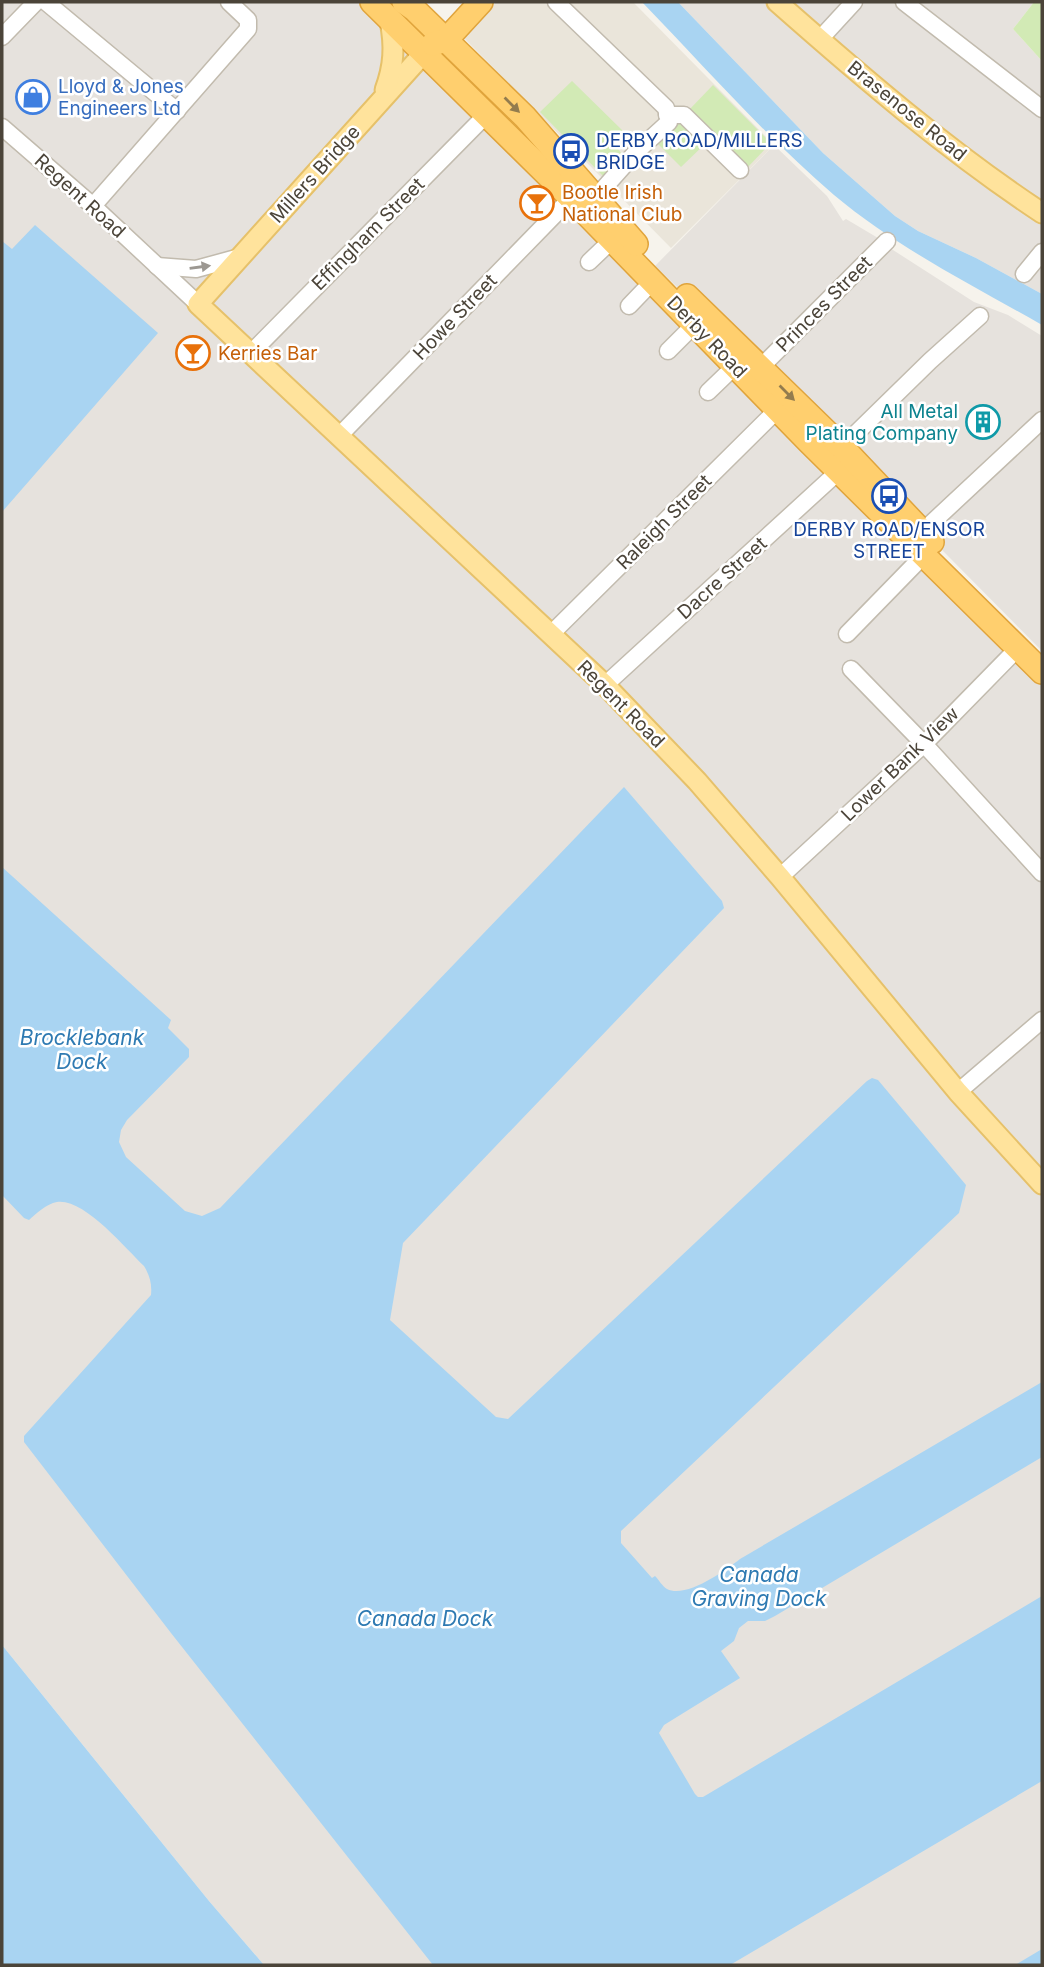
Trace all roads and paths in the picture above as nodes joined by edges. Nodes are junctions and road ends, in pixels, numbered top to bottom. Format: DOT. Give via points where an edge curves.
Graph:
graph roads {
  1 [pos="37,2"];
  2 [pos="46,2"];
  3 [pos="229,2"];
  4 [pos="372,2"];
  5 [pos="461,2"];
  6 [pos="481,2"];
  7 [pos="556,2"];
  8 [pos="777,2"];
  9 [pos="854,2"];
  10 [pos="904,2"];
  11 [pos="398,8"];
  12 [pos="2,37"];
  13 [pos="820,39"];
  14 [pos="434,42"];
  15 [pos="380,101"];
  16 [pos="1042,109"];
  17 [pos="177,111"];
  18 [pos="487,114"];
  19 [pos="667,115"];
  20 [pos="2,127"];
  21 [pos="740,170"];
  22 [pos="596,197"];
  23 [pos="571,198"];
  24 [pos="93,206"];
  25 [pos="1042,213"];
  26 [pos="612,240"];
  27 [pos="887,241"];
  28 [pos="1042,252"];
  29 [pos="242,256"];
  30 [pos="589,262"];
  31 [pos="157,266"];
  32 [pos="1024,274"];
  33 [pos="653,281"];
  34 [pos="198,304"];
  35 [pos="629,306"];
  36 [pos="980,316"];
  37 [pos="694,325"];
  38 [pos="668,351"];
  39 [pos="250,354"];
  40 [pos="735,366"];
  41 [pos="761,367"];
  42 [pos="708,392"];
  43 [pos="778,410"];
  44 [pos="1042,420"];
  45 [pos="339,436"];
  46 [pos="842,447"];
  47 [pos="839,471"];
  48 [pos="922,532"];
  49 [pos="924,555"];
  50 [pos="551,634"];
  51 [pos="847,634"];
  52 [pos="1018,648"];
  53 [pos="1042,651"];
  54 [pos="851,669"];
  55 [pos="1042,672"];
  56 [pos="605,685"];
  57 [pos="924,744"];
  58 [pos="1042,873"];
  59 [pos="779,877"];
  60 [pos="1042,1020"];
  61 [pos="958,1093"];
  62 [pos="1042,1184"];
  1 -- 12 [label="street"];
  2 -- 17 [label="street"];
  3 -- 17 [label="street" via="248,20 248,29"];
  4 -- 11 [label="highway, Derby Road"];
  5 -- 14 [label="highway, Millers Bridge"];
  6 -- 14 [label="highway, Millers Bridge"];
  7 -- 19 [label="street" via="666,108"];
  8 -- 13 [label="main road, Brasenose Road"];
  9 -- 13 [label="street"];
  10 -- 16 [label="street"];
  11 -- 14 [label="highway, Derby Road"];
  11 -- 15 [label="main road" via="392,73"];
  13 -- 25 [label="main road, Brasenose Road" via="988,177"];
  14 -- 15 [label="main road, Millers Bridge"];
  14 -- 18 [label="highway, Derby Road"];
  14 -- 22 [label="highway, Derby Road, one-way" via="525,117"];
  15 -- 29 [label="main road, Millers Bridge"];
  17 -- 24 [label="street"];
  18 -- 23 [label="highway, Derby Road"];
  18 -- 39 [label="street, Effingham Street"];
  19 -- 21 [label="street" via="684,115"];
  19 -- 22 [label="street" via="669,122 631,147"];
  20 -- 24 [label="street, Regent Road"];
  22 -- 41 [label="highway, Derby Road" via="654,265"];
  23 -- 26 [label="highway, Derby Road"];
  23 -- 45 [label="street, Howe Street"];
  24 -- 31 [label="street, Regent Road"];
  26 -- 30 [label="street"];
  26 -- 33 [label="highway, Derby Road"];
  27 -- 41 [label="street, Princes Street"];
  28 -- 32 [label="street"];
  31 -- 29 [label="street, one-way" via="197,269"];
  29 -- 34 [label="main road, Millers Bridge"];
  31 -- 34 [label="street, Regent Road"];
  33 -- 35 [label="street"];
  33 -- 37 [label="highway, Derby Road"];
  34 -- 39 [label="main road, Regent Road"];
  36 -- 46 [label="street"];
  37 -- 38 [label="street"];
  37 -- 40 [label="highway, Derby Road"];
  39 -- 45 [label="main road, Regent Road"];
  40 -- 42 [label="street"];
  40 -- 43 [label="highway, Derby Road"];
  41 -- 46 [label="highway, Derby Road, one-way"];
  43 -- 47 [label="highway, Derby Road"];
  43 -- 50 [label="street, Raleigh Street"];
  44 -- 48 [label="street"];
  45 -- 50 [label="main road, Regent Road"];
  46 -- 48 [label="highway, Derby Road"];
  47 -- 49 [label="highway, Derby Road"];
  47 -- 56 [label="street, Dacre Street"];
  48 -- 53 [label="highway, Derby Road"];
  49 -- 51 [label="street"];
  49 -- 52 [label="highway, Derby Road"];
  50 -- 56 [label="main road, Regent Road"];
  52 -- 55 [label="highway, Derby Road"];
  52 -- 57 [label="street, Lower Bank View"];
  54 -- 57 [label="street"];
  56 -- 59 [label="main road, Regent Road" via="697,781"];
  57 -- 58 [label="street"];
  57 -- 59 [label="street, Lower Bank View"];
  59 -- 61 [label="main road, Regent Road"];
  60 -- 61 [label="street"];
  61 -- 62 [label="main road, Regent Road"];
}
